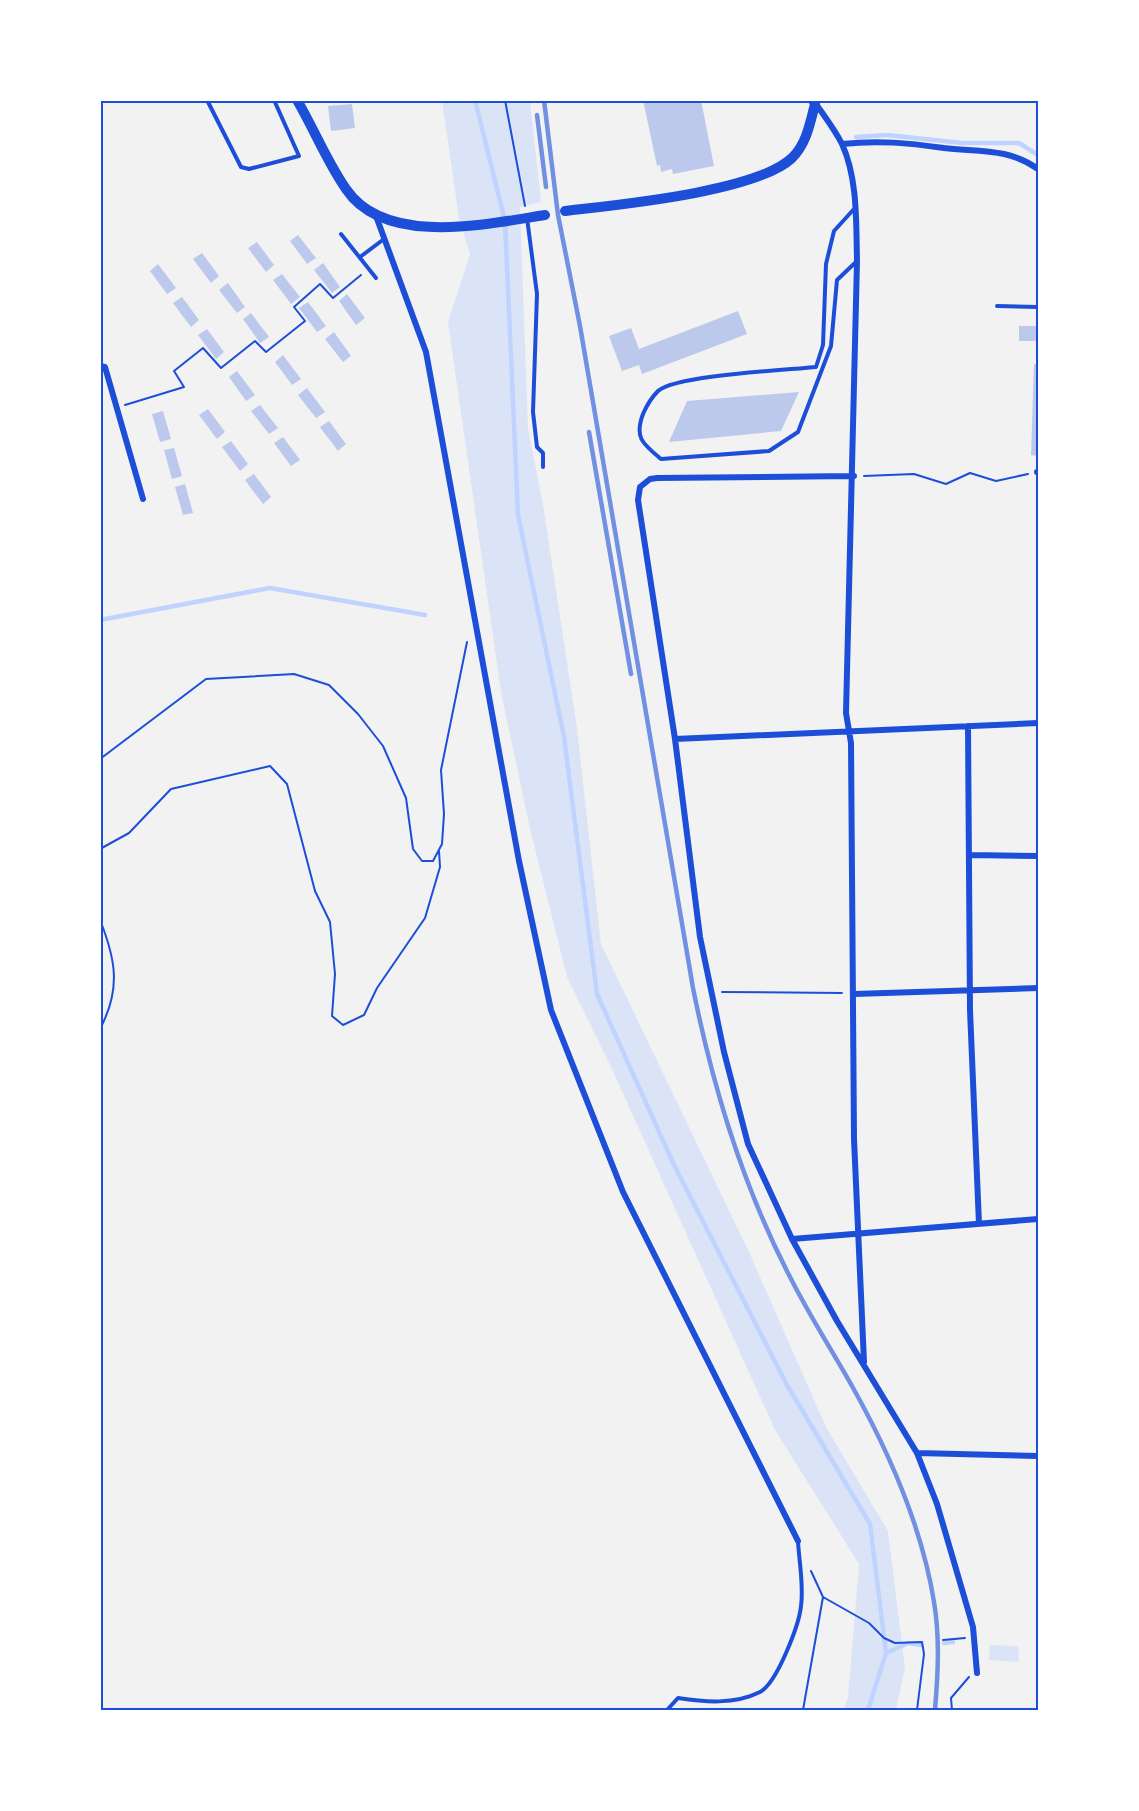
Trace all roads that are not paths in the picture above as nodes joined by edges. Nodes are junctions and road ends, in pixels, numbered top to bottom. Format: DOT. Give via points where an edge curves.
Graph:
graph roads {
  1 [pos="207,100"];
  2 [pos="274,100"];
  3 [pos="297,100"];
  4 [pos="814,102"];
  5 [pos="842,144"];
  6 [pos="1038,170"];
  7 [pos="855,208"];
  8 [pos="565,211"];
  9 [pos="545,215"];
  10 [pos="376,216"];
  11 [pos="527,218"];
  12 [pos="341,234"];
  13 [pos="385,239"];
  14 [pos="360,257"];
  15 [pos="857,261"];
  16 [pos="376,278"];
  17 [pos="997,306"];
  18 [pos="1038,307"];
  19 [pos="100,366"];
  20 [pos="543,467"];
  21 [pos="854,476"];
  22 [pos="143,499"];
  23 [pos="1038,723"];
  24 [pos="968,726"];
  25 [pos="849,730"];
  26 [pos="675,739"];
  27 [pos="971,855"];
  28 [pos="1038,856"];
  29 [pos="1038,988"];
  30 [pos="969,990"];
  31 [pos="854,994"];
  32 [pos="1038,1220"];
  33 [pos="979,1224"];
  34 [pos="856,1235"];
  35 [pos="792,1239"];
  36 [pos="864,1362"];
  37 [pos="916,1453"];
  38 [pos="1038,1456"];
  39 [pos="798,1541"];
  40 [pos="977,1673"];
  41 [pos="667,1710"];
  1 -- 2 [label="lane" via="241,167 249,168 299,156"];
  3 -- 10 [label="street" via="346,190"];
  4 -- 5 [label="street"];
  4 -- 8 [label="street" via="804,141 791,159 771,170 724,187"];
  5 -- 6 [label="street" via="878,140 990,150 1019,157"];
  5 -- 7 [label="street" via="852,177"];
  7 -- 15 [label="street"];
  7 -- 15 [label="lane" via="834,231 826,264 823,345 816,367 685,381 659,390 638,428 642,444 661,459 769,451 798,432 831,346 837,280"];
  9 -- 11 [label="street"];
  10 -- 11 [label="street" via="449,228"];
  10 -- 13 [label="street"];
  11 -- 20 [label="lane" via="537,294 533,412"];
  12 -- 14 [label="lane"];
  13 -- 14 [label="lane"];
  13 -- 39 [label="street" via="426,352 519,861 551,1010 623,1192"];
  14 -- 16 [label="lane"];
  15 -- 21 [label="street"];
  17 -- 18 [label="lane"];
  19 -- 22 [label="street" via="105,367"];
  21 -- 25 [label="street" via="846,713"];
  21 -- 26 [label="street" via="657,478 645,482 638,492"];
  23 -- 24 [label="street"];
  24 -- 25 [label="street"];
  24 -- 27 [label="street"];
  25 -- 26 [label="street"];
  25 -- 31 [label="street"];
  26 -- 35 [label="street" via="710,992 748,1144"];
  27 -- 28 [label="street"];
  27 -- 30 [label="street"];
  29 -- 30 [label="street"];
  30 -- 31 [label="street"];
  30 -- 33 [label="street"];
  31 -- 34 [label="street"];
  32 -- 33 [label="street"];
  33 -- 34 [label="street"];
  34 -- 35 [label="street"];
  34 -- 36 [label="street"];
  35 -- 36 [label="street" via="837,1322"];
  36 -- 37 [label="street"];
  37 -- 38 [label="street"];
  37 -- 40 [label="street" via="937,1504 974,1637"];
  39 -- 41 [label="lane" via="801,1606 780,1667 761,1691 708,1702 678,1698"];
}
